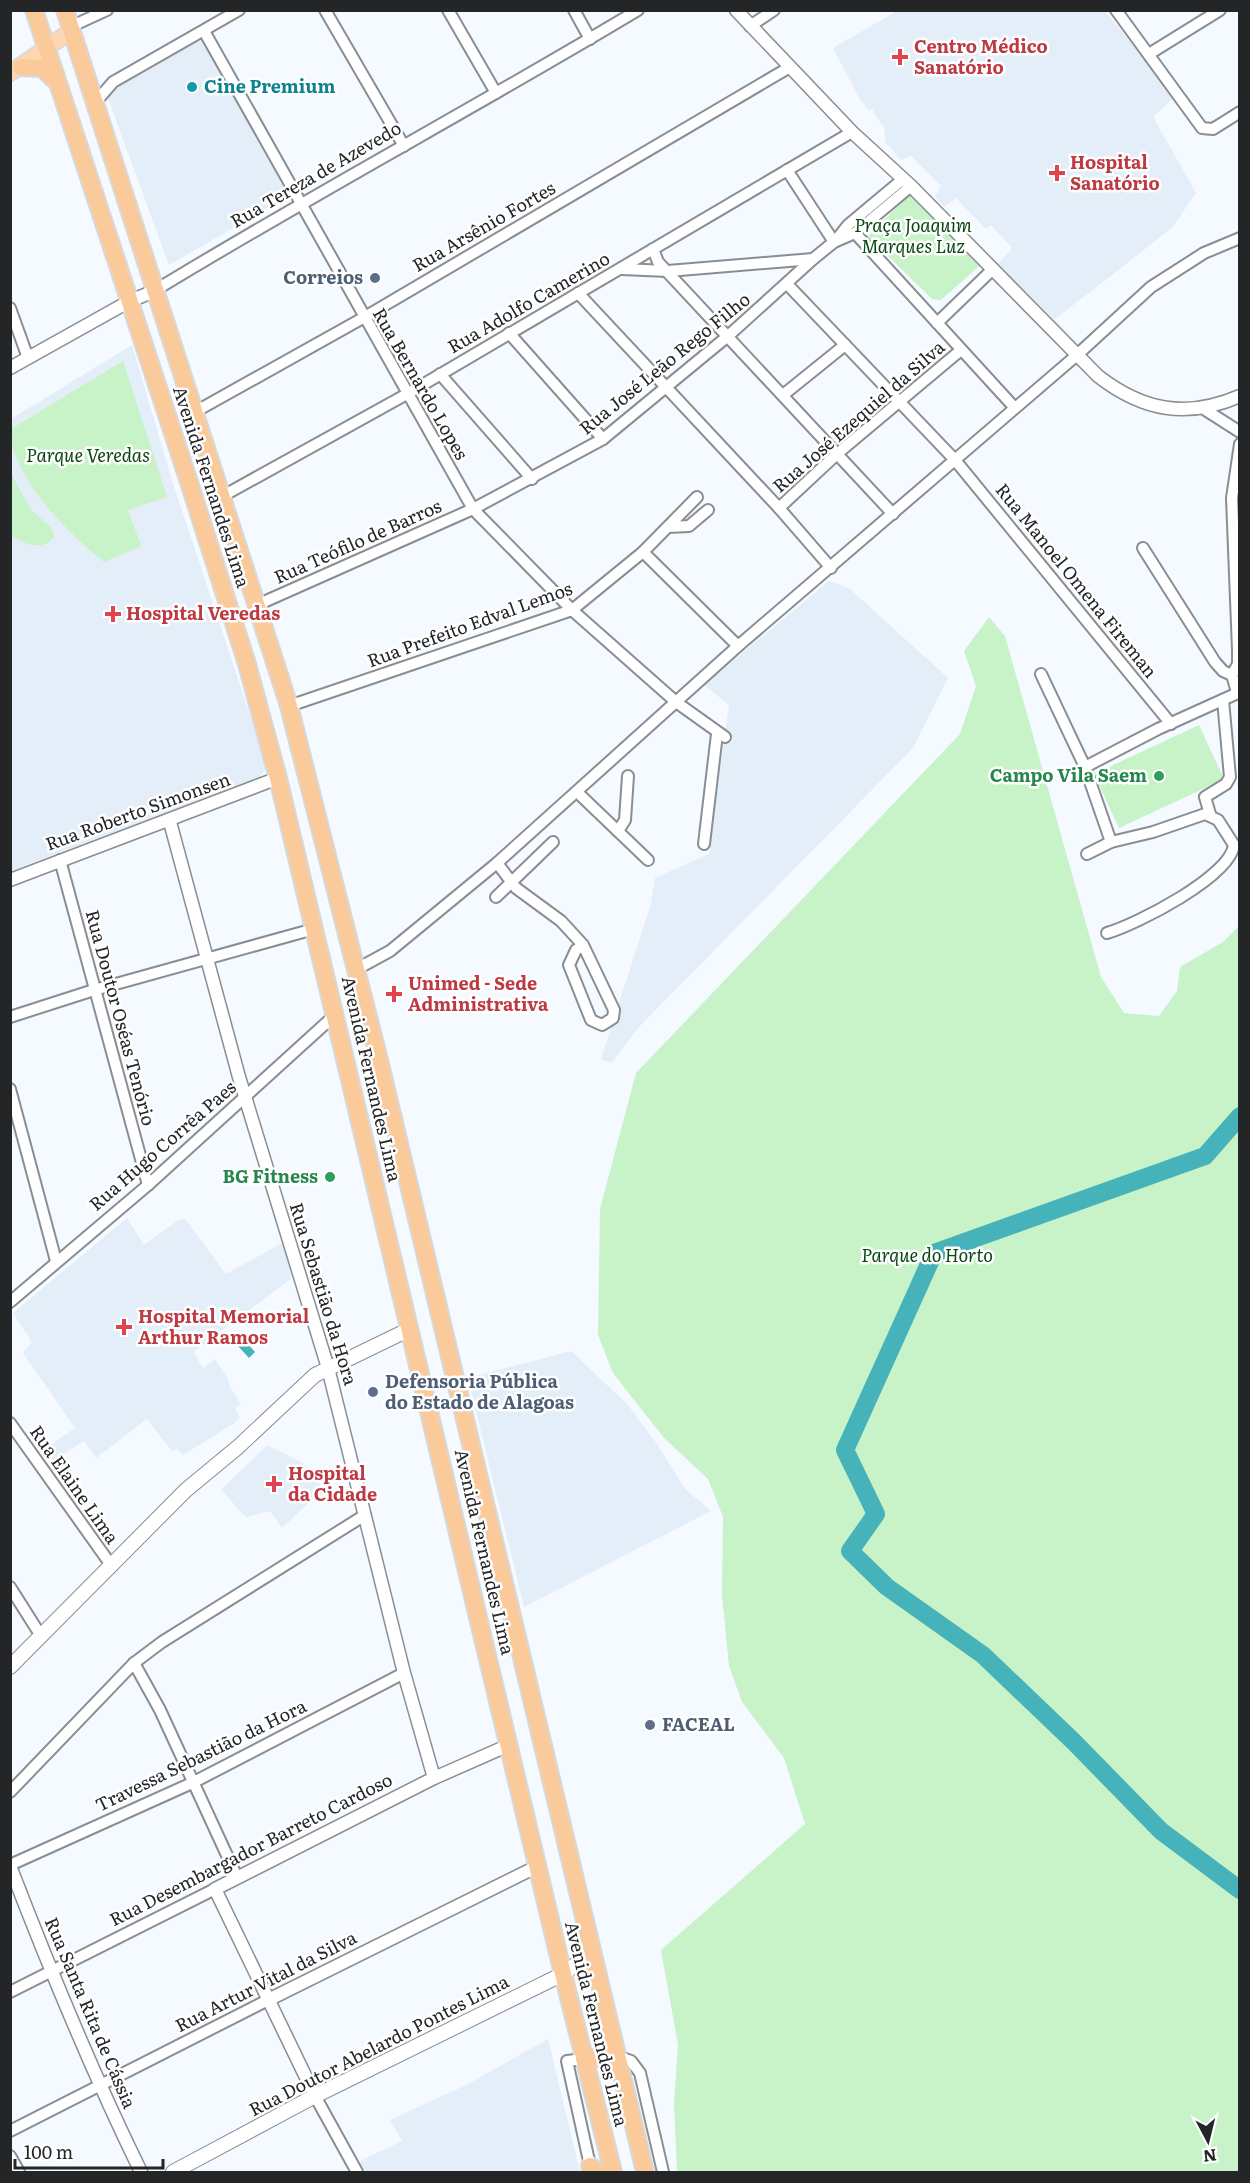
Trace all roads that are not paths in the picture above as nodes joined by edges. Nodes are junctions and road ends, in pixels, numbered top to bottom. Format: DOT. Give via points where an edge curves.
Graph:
graph roads {
  1 [pos="34,10"];
  2 [pos="65,10"];
  3 [pos="107,10"];
  4 [pos="239,10"];
  5 [pos="326,10"];
  6 [pos="448,10"];
  7 [pos="574,10"];
  8 [pos="638,10"];
  9 [pos="736,10"];
  10 [pos="774,10"];
  11 [pos="1116,10"];
  12 [pos="1220,10"];
  13 [pos="750,26"];
  14 [pos="70,29"];
  15 [pos="204,31"];
  16 [pos="590,39"];
  17 [pos="46,48"];
  18 [pos="1149,54"];
  19 [pos="790,68"];
  20 [pos="16,70"];
  21 [pos="113,82"];
  22 [pos="58,83"];
  23 [pos="88,83"];
  24 [pos="496,93"];
  25 [pos="95,103"];
  26 [pos="1239,112"];
  27 [pos="852,132"];
  28 [pos="404,146"];
  29 [pos="786,171"];
  30 [pos="907,183"];
  31 [pos="300,202"];
  32 [pos="855,232"];
  33 [pos="1239,238"];
  34 [pos="834,242"];
  35 [pos="653,249"];
  36 [pos="813,259"];
  37 [pos="621,268"];
  38 [pos="993,269"];
  39 [pos="668,271"];
  40 [pos="787,284"];
  41 [pos="154,291"];
  42 [pos="578,293"];
  43 [pos="128,302"];
  44 [pos="10,308"];
  45 [pos="363,318"];
  46 [pos="937,323"];
  47 [pos="509,333"];
  48 [pos="728,336"];
  49 [pos="845,345"];
  50 [pos="961,350"];
  51 [pos="1077,355"];
  52 [pos="28,358"];
  53 [pos="10,368"];
  54 [pos="440,374"];
  55 [pos="667,388"];
  56 [pos="407,394"];
  57 [pos="783,395"];
  58 [pos="1239,396"];
  59 [pos="901,401"];
  60 [pos="1014,407"];
  61 [pos="1204,409"];
  62 [pos="193,413"];
  63 [pos="1239,432"];
  64 [pos="603,439"];
  65 [pos="1239,444"];
  66 [pos="838,453"];
  67 [pos="955,460"];
  68 [pos="532,479"];
  69 [pos="220,497"];
  70 [pos="697,497"];
  71 [pos="779,508"];
  72 [pos="473,509"];
  73 [pos="708,510"];
  74 [pos="893,514"];
  75 [pos="668,527"];
  76 [pos="1143,548"];
  77 [pos="643,552"];
  78 [pos="831,568"];
  79 [pos="257,605"];
  80 [pos="572,610"];
  81 [pos="738,646"];
  82 [pos="1041,674"];
  83 [pos="1232,675"];
  84 [pos="1238,692"];
  85 [pos="1222,700"];
  86 [pos="676,702"];
  87 [pos="289,706"];
  88 [pos="1171,724"];
  89 [pos="1085,767"];
  90 [pos="628,776"];
  91 [pos="278,778"];
  92 [pos="577,792"];
  93 [pos="1210,814"];
  94 [pos="170,822"];
  95 [pos="618,831"];
  96 [pos="553,842"];
  97 [pos="1111,842"];
  98 [pos="704,844"];
  99 [pos="1087,854"];
  100 [pos="60,860"];
  101 [pos="648,860"];
  102 [pos="497,863"];
  103 [pos="10,880"];
  104 [pos="511,882"];
  105 [pos="496,897"];
  106 [pos="314,929"];
  107 [pos="1107,933"];
  108 [pos="583,945"];
  109 [pos="208,960"];
  110 [pos="356,970"];
  111 [pos="94,990"];
  112 [pos="336,1014"];
  113 [pos="10,1017"];
  114 [pos="10,1089"];
  115 [pos="245,1096"];
  116 [pos="148,1185"];
  117 [pos="56,1261"];
  118 [pos="10,1302"];
  119 [pos="410,1329"];
  120 [pos="328,1368"];
  121 [pos="10,1423"];
  122 [pos="365,1515"];
  123 [pos="111,1565"];
  124 [pos="10,1587"];
  125 [pos="41,1636"];
  126 [pos="134,1663"];
  127 [pos="10,1667"];
  128 [pos="404,1673"];
  129 [pos="509,1744"];
  130 [pos="434,1778"];
  131 [pos="192,1783"];
  132 [pos="10,1792"];
  133 [pos="10,1865"];
  134 [pos="538,1866"];
  135 [pos="237,1877"];
  136 [pos="215,1889"];
  137 [pos="591,1941"];
  138 [pos="51,1972"];
  139 [pos="563,1974"];
  140 [pos="10,1992"];
  141 [pos="268,2000"];
  142 [pos="617,2056"];
  143 [pos="575,2060"];
  144 [pos="100,2087"];
  145 [pos="315,2096"];
  146 [pos="10,2131"];
  147 [pos="10,2156"];
  148 [pos="593,2170"];
  149 [pos="19,2172"];
  150 [pos="141,2172"];
  151 [pos="173,2172"];
  152 [pos="357,2172"];
  153 [pos="613,2172"];
  154 [pos="645,2172"];
  155 [pos="663,2172"];
  1 -- 17 [label="highway, Avenida Fernandes Lima"];
  2 -- 14 [label="highway, Avenida Fernandes Lima"];
  3 -- 14 [label="street"];
  4 -- 15 [label="street"];
  5 -- 28 [label="street"];
  6 -- 24 [label="street"];
  7 -- 16 [label="street"];
  8 -- 16 [label="street, Rua Tereza de Azevedo"];
  9 -- 13 [label="street"];
  10 -- 13 [label="street"];
  11 -- 18 [label="street"];
  12 -- 18 [label="street"];
  13 -- 19 [label="street"];
  14 -- 17 [label="main road"];
  14 -- 23 [label="highway, Avenida Fernandes Lima"];
  15 -- 21 [label="street"];
  15 -- 31 [label="street, Rua Bernardo Lopes"];
  16 -- 24 [label="street, Rua Tereza de Azevedo"];
  17 -- 20 [label="main road"];
  17 -- 22 [label="highway, Avenida Fernandes Lima"];
  18 -- 26 [label="street" via="1198,125 1213,129"];
  19 -- 27 [label="street"];
  19 -- 45 [label="street, Rua Arsênio Fortes"];
  20 -- 22 [label="highway" via="42,68"];
  21 -- 23 [label="street"];
  21 -- 25 [label="street"];
  22 -- 43 [label="highway, Avenida Fernandes Lima"];
  23 -- 25 [label="highway, Avenida Fernandes Lima"];
  24 -- 28 [label="street, Rua Tereza de Azevedo"];
  25 -- 41 [label="highway, Avenida Fernandes Lima"];
  27 -- 29 [label="street, Rua Adolfo Camerino"];
  27 -- 30 [label="street"];
  28 -- 31 [label="street, Rua Tereza de Azevedo"];
  29 -- 34 [label="street"];
  29 -- 35 [label="street, Rua Adolfo Camerino"];
  30 -- 32 [label="street, Rua José Leão Rego Filho"];
  30 -- 34 [label="street, Rua José Leão Rego Filho" via="848,225"];
  30 -- 38 [label="street"];
  31 -- 41 [label="street, Rua Tereza de Azevedo"];
  31 -- 45 [label="street, Rua Bernardo Lopes"];
  32 -- 34 [label="street, Rua José Leão Rego Filho"];
  32 -- 46 [label="street"];
  33 -- 51 [label="street" via="1204,253 1151,287"];
  34 -- 36 [label="street, Rua José Leão Rego Filho"];
  35 -- 37 [label="street, Rua Adolfo Camerino"];
  35 -- 39 [label="street" via="655,259"];
  36 -- 39 [label="street"];
  36 -- 40 [label="street, Rua José Leão Rego Filho"];
  37 -- 39 [label="street"];
  37 -- 42 [label="street, Rua Adolfo Camerino"];
  38 -- 46 [label="street"];
  38 -- 51 [label="street"];
  39 -- 48 [label="street"];
  40 -- 48 [label="street, Rua José Leão Rego Filho"];
  40 -- 49 [label="street, Rua Manoel Omena Fireman"];
  41 -- 43 [label="street, Rua Tereza de Azevedo"];
  41 -- 62 [label="highway, Avenida Fernandes Lima"];
  42 -- 47 [label="street, Rua Adolfo Camerino"];
  42 -- 55 [label="street"];
  43 -- 52 [label="street, Rua Tereza de Azevedo"];
  43 -- 91 [label="highway, Avenida Fernandes Lima" via="240,642"];
  44 -- 52 [label="street"];
  45 -- 56 [label="street, Rua Bernardo Lopes"];
  45 -- 62 [label="street, Rua Arsênio Fortes"];
  46 -- 50 [label="street"];
  47 -- 54 [label="street, Rua Adolfo Camerino"];
  47 -- 64 [label="street"];
  48 -- 55 [label="street, Rua José Leão Rego Filho"];
  48 -- 57 [label="street"];
  49 -- 57 [label="street"];
  49 -- 59 [label="street, Rua Manoel Omena Fireman"];
  50 -- 59 [label="street, Rua José Ezequiel da Silva"];
  50 -- 60 [label="street"];
  51 -- 60 [label="street"];
  51 -- 61 [label="street" via="1098,376 1132,399 1175,410"];
  52 -- 53 [label="street, Rua Tereza de Azevedo"];
  54 -- 56 [label="street, Rua Adolfo Camerino"];
  54 -- 68 [label="street"];
  55 -- 64 [label="street, Rua José Leão Rego Filho"];
  55 -- 71 [label="street"];
  56 -- 69 [label="street, Rua Adolfo Camerino"];
  56 -- 72 [label="street, Rua Bernardo Lopes"];
  57 -- 66 [label="street"];
  58 -- 61 [label="street"];
  59 -- 66 [label="street, Rua José Ezequiel da Silva"];
  59 -- 67 [label="street, Rua Manoel Omena Fireman"];
  60 -- 67 [label="street"];
  61 -- 63 [label="street"];
  62 -- 69 [label="highway, Avenida Fernandes Lima"];
  64 -- 68 [label="street, Rua José Leão Rego Filho"];
  65 -- 83 [label="street" via="1232,498 1238,664"];
  66 -- 71 [label="street, Rua José Ezequiel da Silva"];
  66 -- 74 [label="street"];
  67 -- 74 [label="street"];
  67 -- 88 [label="street, Rua Manoel Omena Fireman"];
  68 -- 72 [label="street, Rua José Leão Rego Filho"];
  69 -- 79 [label="highway, Avenida Fernandes Lima"];
  70 -- 75 [label="street, Rua Prefeito Edval Lemos"];
  71 -- 78 [label="street"];
  72 -- 79 [label="street, Rua Teófilo de Barros"];
  72 -- 80 [label="street, Rua Bernardo Lopes"];
  73 -- 75 [label="street" via="689,526"];
  74 -- 78 [label="street"];
  75 -- 77 [label="street, Rua Prefeito Edval Lemos"];
  76 -- 83 [label="street" via="1215,662"];
  77 -- 80 [label="street, Rua Prefeito Edval Lemos"];
  77 -- 81 [label="street"];
  78 -- 81 [label="street"];
  79 -- 87 [label="highway, Avenida Fernandes Lima"];
  80 -- 86 [label="street, Rua Bernardo Lopes"];
  80 -- 87 [label="street, Rua Prefeito Edval Lemos"];
  81 -- 86 [label="street"];
  82 -- 89 [label="street"];
  83 -- 84 [label="street"];
  84 -- 85 [label="street"];
  85 -- 88 [label="street"];
  85 -- 93 [label="street" via="1230,777 1205,797"];
  86 -- 92 [label="street"];
  86 -- 98 [label="street, Rua Bernardo Lopes" via="721,736"];
  87 -- 110 [label="highway, Avenida Fernandes Lima"];
  88 -- 89 [label="street"];
  89 -- 97 [label="street"];
  90 -- 95 [label="street" via="625,820"];
  91 -- 94 [label="street, Rua Roberto Simonsen"];
  91 -- 106 [label="highway, Avenida Fernandes Lima"];
  92 -- 95 [label="street"];
  92 -- 102 [label="street"];
  93 -- 97 [label="street"];
  93 -- 107 [label="street" via="1232,842 1234,849 1229,860 1192,890 1150,915"];
  94 -- 100 [label="street, Rua Roberto Simonsen"];
  94 -- 109 [label="street, Rua Sebastião da Hora"];
  95 -- 101 [label="street"];
  96 -- 104 [label="street"];
  97 -- 99 [label="street"];
  100 -- 103 [label="street, Rua Roberto Simonsen"];
  100 -- 111 [label="street, Rua Doutor Oséas Tenório"];
  102 -- 104 [label="street"];
  102 -- 110 [label="street" via="390,951"];
  104 -- 105 [label="street"];
  104 -- 108 [label="street" via="561,921"];
  106 -- 109 [label="street"];
  106 -- 112 [label="highway, Avenida Fernandes Lima"];
  108 -- 108 [label="street" via="569,965 591,1020 607,1024 614,1010"];
  109 -- 111 [label="street"];
  109 -- 115 [label="street, Rua Sebastião da Hora"];
  110 -- 137 [label="highway, Avenida Fernandes Lima"];
  111 -- 113 [label="street"];
  111 -- 116 [label="street, Rua Doutor Oséas Tenório"];
  112 -- 115 [label="street, Rua Hugo Corrêa Paes"];
  112 -- 119 [label="highway, Avenida Fernandes Lima"];
  114 -- 117 [label="street"];
  115 -- 116 [label="street, Rua Hugo Corrêa Paes"];
  115 -- 120 [label="street, Rua Sebastião da Hora"];
  116 -- 117 [label="street, Rua Hugo Corrêa Paes"];
  117 -- 118 [label="street, Rua Hugo Corrêa Paes"];
  119 -- 120 [label="main road"];
  119 -- 129 [label="highway, Avenida Fernandes Lima"];
  120 -- 122 [label="street, Rua Sebastião da Hora"];
  120 -- 123 [label="main road" via="186,1490"];
  121 -- 123 [label="street, Rua Elaine Lima"];
  122 -- 126 [label="street" via="162,1641"];
  122 -- 128 [label="street, Rua Sebastião da Hora"];
  123 -- 125 [label="main road"];
  124 -- 125 [label="street"];
  125 -- 127 [label="main road"];
  126 -- 131 [label="street"];
  126 -- 132 [label="street"];
  128 -- 130 [label="street, Rua Sebastião da Hora"];
  128 -- 131 [label="street, Travessa Sebastião da Hora"];
  129 -- 130 [label="street, Rua Desembargador Barreto Cardoso"];
  129 -- 134 [label="highway, Avenida Fernandes Lima"];
  130 -- 135 [label="street, Rua Desembargador Barreto Cardoso"];
  131 -- 133 [label="street, Travessa Sebastião da Hora"];
  131 -- 135 [label="street"];
  133 -- 138 [label="street, Rua Santa Rita de Cássia"];
  134 -- 139 [label="highway, Avenida Fernandes Lima"];
  134 -- 141 [label="street, Rua Artur Vital da Silva"];
  135 -- 136 [label="street, Rua Desembargador Barreto Cardoso"];
  136 -- 138 [label="street, Rua Desembargador Barreto Cardoso"];
  136 -- 141 [label="street"];
  137 -- 139 [label="main road, Rua Doutor Abelardo Pontes Lima" via="579,1962"];
  137 -- 142 [label="highway, Avenida Fernandes Lima"];
  138 -- 140 [label="street, Rua Desembargador Barreto Cardoso"];
  138 -- 144 [label="street, Rua Santa Rita de Cássia"];
  139 -- 143 [label="highway, Avenida Fernandes Lima"];
  139 -- 145 [label="main road, Rua Doutor Abelardo Pontes Lima"];
  141 -- 144 [label="street, Rua Artur Vital da Silva"];
  141 -- 145 [label="street"];
  142 -- 143 [label="highway"];
  142 -- 154 [label="highway, Avenida Fernandes Lima"];
  142 -- 155 [label="street, Avenida Fernandes Lima" via="631,2061 640,2073"];
  143 -- 148 [label="street, Avenida Fernandes Lima"];
  143 -- 153 [label="highway, Avenida Fernandes Lima"];
  144 -- 146 [label="street, Rua Artur Vital da Silva"];
  144 -- 150 [label="street, Rua Santa Rita de Cássia"];
  145 -- 151 [label="main road, Rua Doutor Abelardo Pontes Lima"];
  145 -- 152 [label="street"];
  147 -- 149 [label="street"];
}
